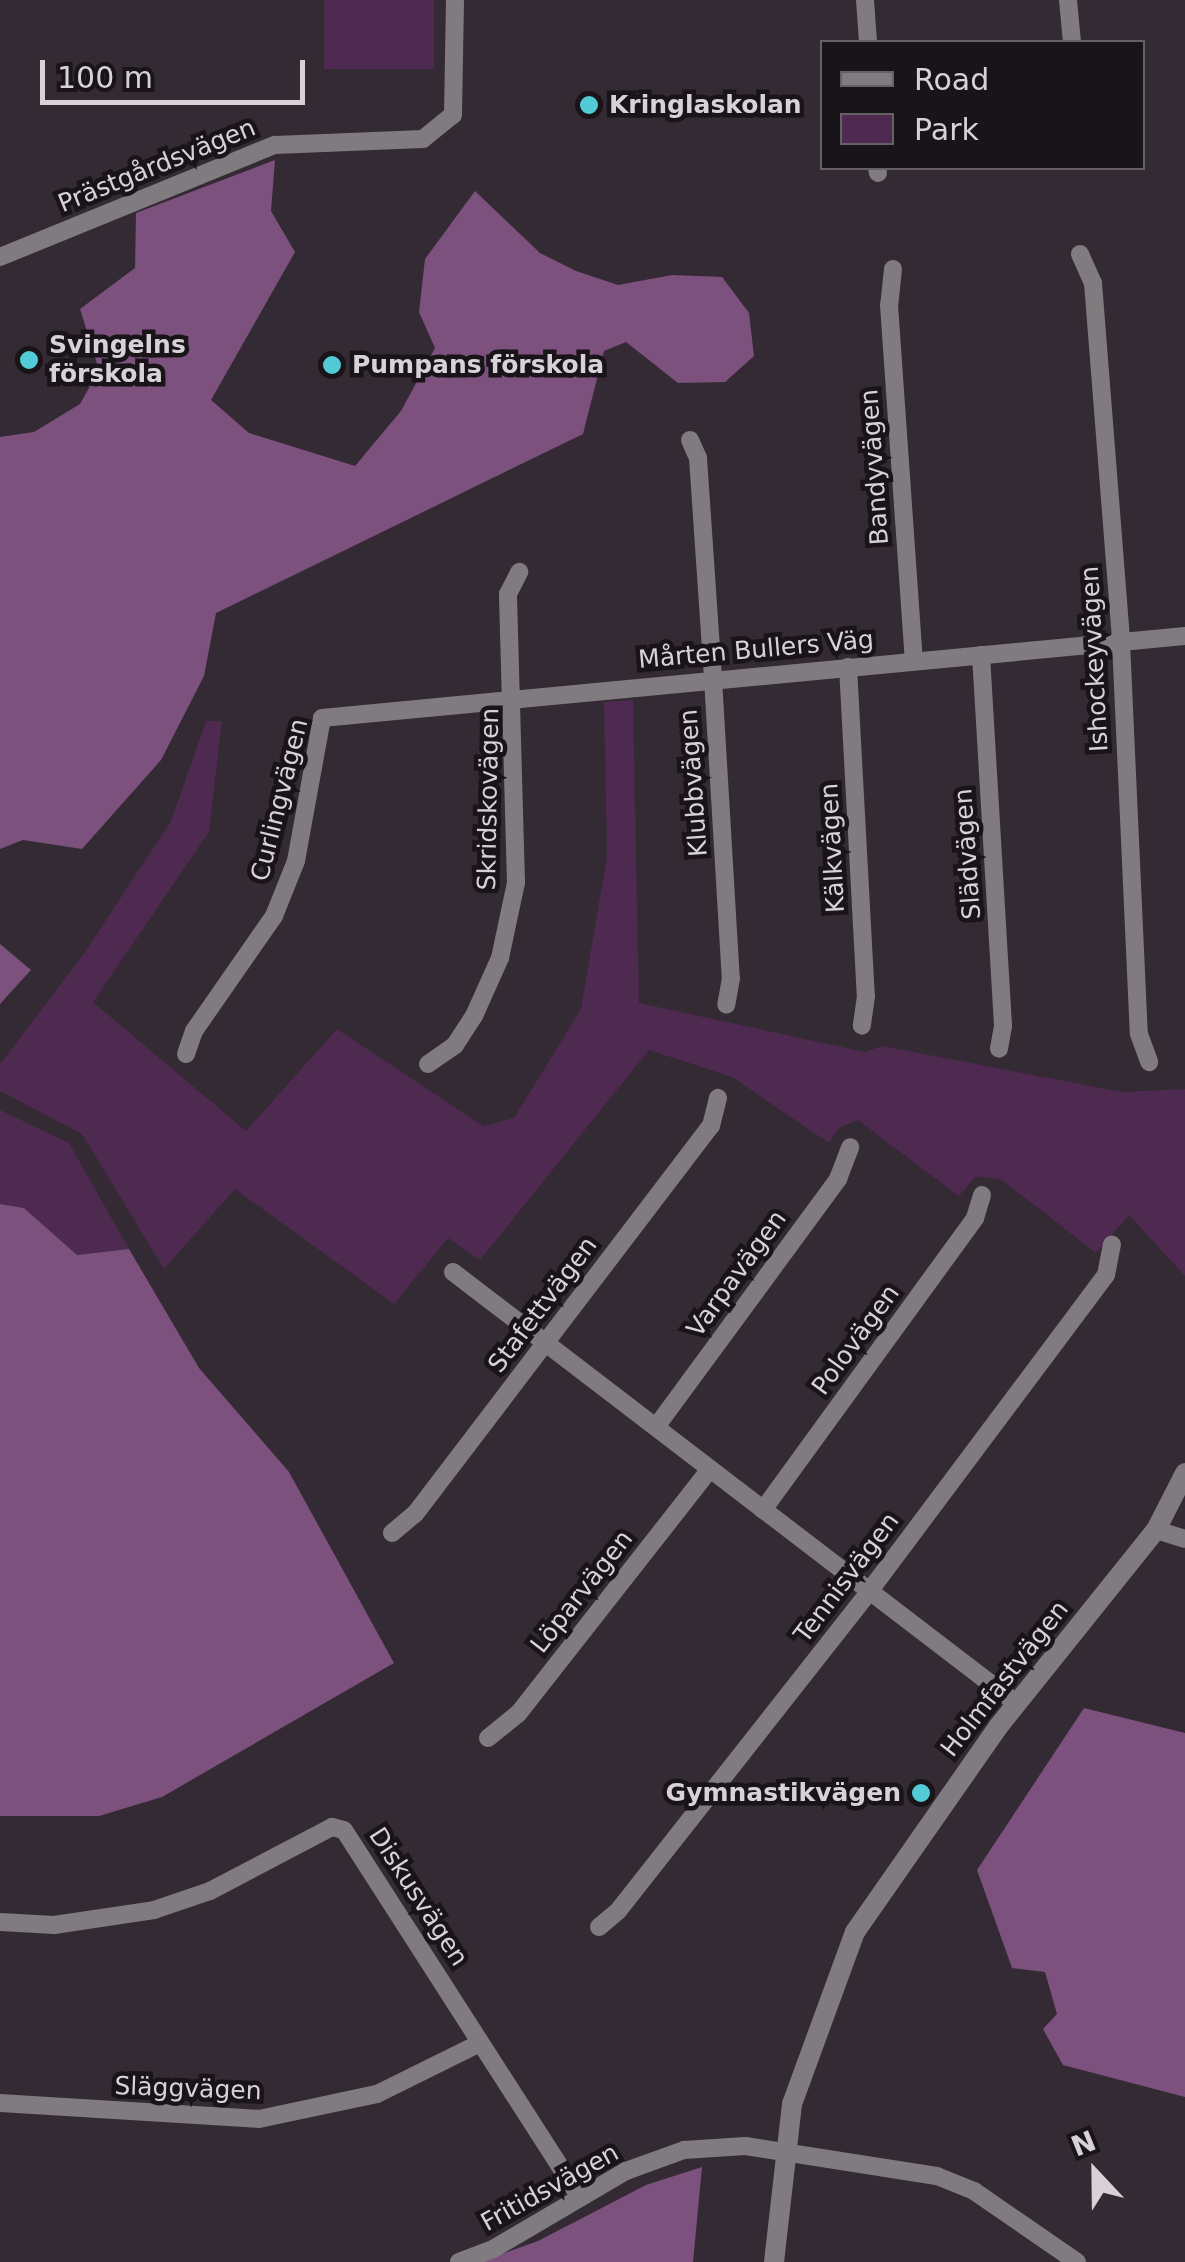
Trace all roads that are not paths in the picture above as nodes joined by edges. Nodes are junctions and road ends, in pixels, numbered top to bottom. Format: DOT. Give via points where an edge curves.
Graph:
graph roads {
  1 [pos="455,0"];
  2 [pos="865,0"];
  3 [pos="1068,0"];
  4 [pos="868,40"];
  5 [pos="1072,40"];
  6 [pos="1080,254"];
  7 [pos="0,257"];
  8 [pos="894,269"];
  9 [pos="690,440"];
  10 [pos="520,572"];
  11 [pos="1185,636"];
  12 [pos="1121,642"];
  13 [pos="980,655"];
  14 [pos="914,661"];
  15 [pos="848,667"];
  16 [pos="713,679"];
  17 [pos="516,697"];
  18 [pos="332,714"];
  19 [pos="726,1005"];
  20 [pos="862,1026"];
  21 [pos="999,1049"];
  22 [pos="186,1054"];
  23 [pos="1149,1062"];
  24 [pos="428,1064"];
  25 [pos="718,1098"];
  26 [pos="850,1147"];
  27 [pos="982,1196"];
  28 [pos="1112,1244"];
  29 [pos="454,1272"];
  30 [pos="545,1344"];
  31 [pos="656,1427"];
  32 [pos="708,1470"];
  33 [pos="1185,1472"];
  34 [pos="763,1510"];
  35 [pos="1156,1530"];
  36 [pos="392,1533"];
  37 [pos="1185,1539"];
  38 [pos="871,1589"];
  39 [pos="1016,1703"];
  40 [pos="488,1738"];
  41 [pos="0,1922"];
  42 [pos="599,1926"];
  43 [pos="480,2043"];
  44 [pos="0,2103"];
  45 [pos="783,2148"];
  46 [pos="580,2198"];
  47 [pos="459,2262"];
  48 [pos="774,2262"];
  49 [pos="1077,2262"];
  1 -- 7 [label="street, Prästgårdsvägen" via="454,115 423,139 275,145"];
  2 -- 4 [label="street"];
  3 -- 5 [label="street"];
  6 -- 12 [label="street, Ishockeyvägen" via="1092,283"];
  8 -- 14 [label="street, Bandyvägen" via="889,305"];
  9 -- 16 [label="street, Klubbvägen" via="698,458"];
  10 -- 17 [label="street, Skridskovägen" via="508,594"];
  11 -- 12 [label="street, Mårten Bullers Väg"];
  12 -- 13 [label="street, Mårten Bullers Väg"];
  12 -- 23 [label="street, Ishockeyvägen" via="1139,1034"];
  13 -- 14 [label="street, Mårten Bullers Väg"];
  13 -- 21 [label="street, Slädvägen" via="1004,1026"];
  14 -- 15 [label="street, Mårten Bullers Väg"];
  15 -- 16 [label="street, Mårten Bullers Väg"];
  15 -- 20 [label="street, Kälkvägen" via="866,996"];
  16 -- 17 [label="street, Mårten Bullers Väg"];
  16 -- 19 [label="street, Klubbvägen" via="731,978"];
  17 -- 18 [label="street, Mårten Bullers Väg"];
  17 -- 24 [label="street, Skridskovägen" via="516,883 500,958 455,1045"];
  18 -- 22 [label="street, Curlingvägen" via="322,718 296,860 274,916 194,1031"];
  25 -- 30 [label="street, Stafettvägen" via="711,1126"];
  26 -- 31 [label="street, Varpavägen" via="838,1179"];
  27 -- 34 [label="street, Polovägen" via="975,1218"];
  28 -- 38 [label="street, Tennisvägen" via="1106,1274"];
  29 -- 30 [label="street"];
  30 -- 31 [label="street"];
  30 -- 36 [label="street, Stafettvägen" via="414,1514"];
  31 -- 32 [label="street"];
  32 -- 34 [label="street"];
  32 -- 40 [label="street, Löparvägen" via="518,1714"];
  33 -- 35 [label="street, Holmfastvägen"];
  34 -- 38 [label="street"];
  35 -- 37 [label="street"];
  35 -- 39 [label="street, Holmfastvägen"];
  38 -- 39 [label="street"];
  38 -- 42 [label="street, Tennisvägen" via="618,1911"];
  39 -- 45 [label="street, Holmfastvägen" via="855,1932 817,2022"];
  41 -- 43 [label="street, Diskusvägen" via="54,1925 154,1910 210,1890 332,1827 344,1830"];
  43 -- 44 [label="street, Släggvägen" via="377,2094 259,2119"];
  43 -- 46 [label="street, Diskusvägen"];
  45 -- 46 [label="street, Fritidsvägen" via="684,2150"];
  45 -- 48 [label="street, Holmfastvägen"];
  45 -- 49 [label="street, Fritidsvägen" via="937,2176 974,2191"];
  46 -- 47 [label="street, Fritidsvägen"];
}
